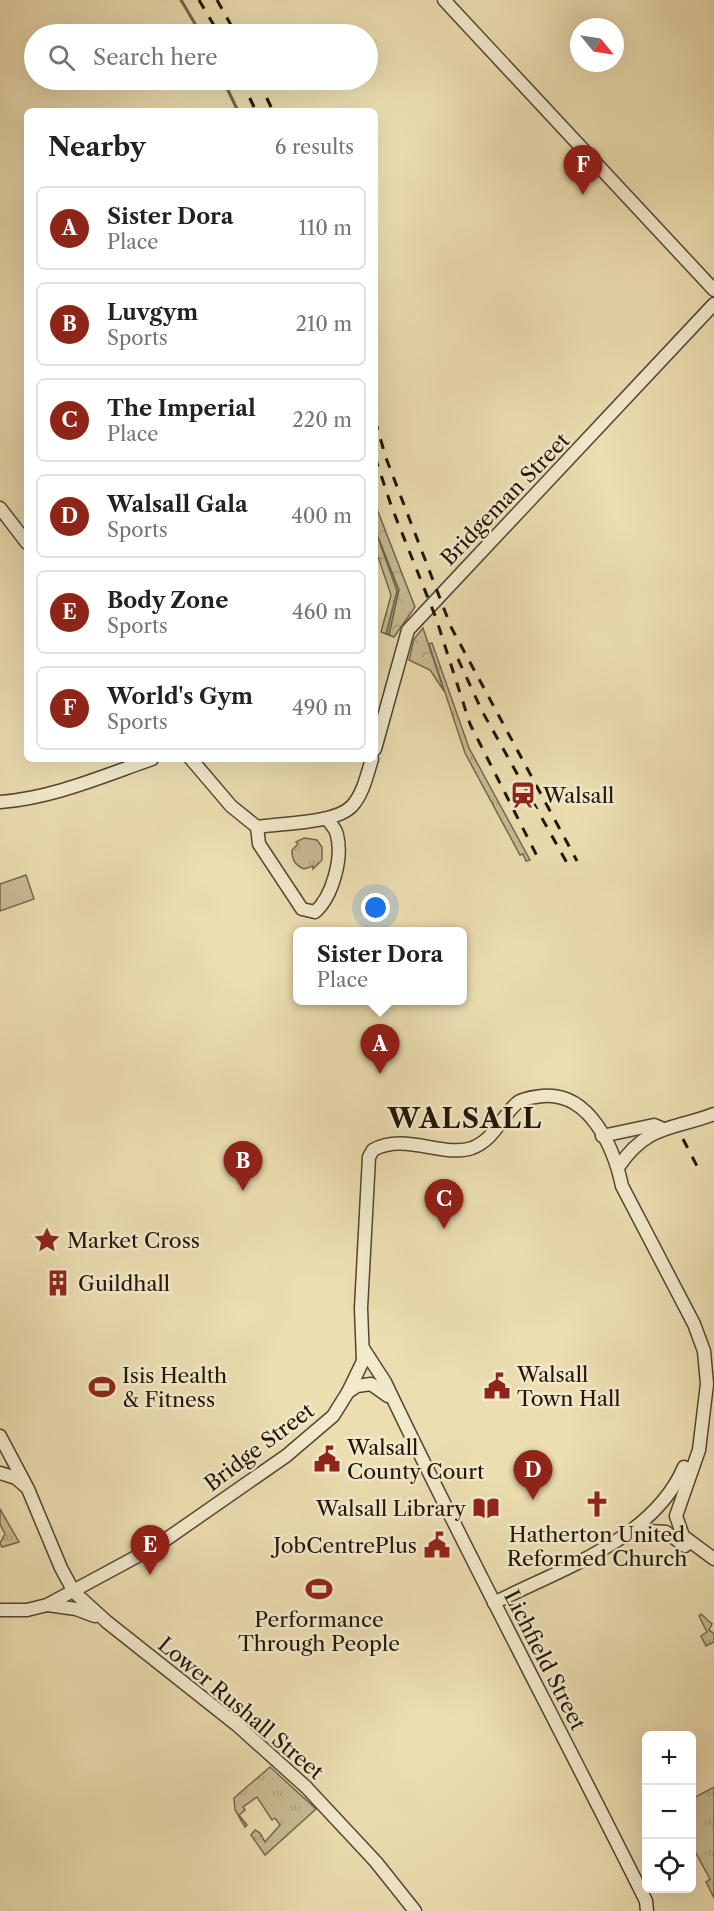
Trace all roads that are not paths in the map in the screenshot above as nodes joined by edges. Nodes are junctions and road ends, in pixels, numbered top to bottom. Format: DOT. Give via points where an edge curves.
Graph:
graph roads {
  1 [pos="444,0"];
  2 [pos="714,290"];
  3 [pos="714,304"];
  4 [pos="0,508"];
  5 [pos="24,539"];
  6 [pos="378,738"];
  7 [pos="143,762"];
  8 [pos="194,762"];
  9 [pos="371,762"];
  10 [pos="0,802"];
  11 [pos="327,819"];
  12 [pos="256,827"];
  13 [pos="714,1114"];
  14 [pos="661,1128"];
  15 [pos="602,1136"];
  16 [pos="619,1166"];
  17 [pos="363,1348"];
  18 [pos="348,1392"];
  19 [pos="395,1403"];
  20 [pos="0,1436"];
  21 [pos="699,1440"];
  22 [pos="0,1473"];
  23 [pos="28,1489"];
  24 [pos="632,1530"];
  25 [pos="714,1561"];
  26 [pos="74,1592"];
  27 [pos="494,1603"];
  28 [pos="47,1605"];
  29 [pos="0,1610"];
  30 [pos="107,1622"];
  31 [pos="646,1906"];
  32 [pos="416,1911"];
  33 [pos="655,1911"];
  1 -- 2 [label="street"];
  3 -- 6 [label="street, Bridgeman Street" via="408,630"];
  4 -- 5 [label="street"];
  7 -- 10 [label="street" via="50,794"];
  8 -- 12 [label="street" via="231,806"];
  9 -- 11 [label="street" via="352,806"];
  11 -- 12 [label="street"];
  11 -- 12 [label="street" via="337,833 339,849 328,896 315,912 302,909 295,899 259,844"];
  13 -- 14 [label="street"];
  14 -- 15 [label="street" via="654,1125"];
  14 -- 16 [label="street" via="635,1146"];
  15 -- 16 [label="street"];
  15 -- 17 [label="street, Bridge Street" via="581,1107 557,1095 535,1096 518,1102 498,1130 471,1148 393,1143 373,1150 369,1157 360,1308"];
  16 -- 21 [label="street" via="622,1186 702,1343 707,1384"];
  17 -- 18 [label="street, Bridge Street" via="363,1361"];
  17 -- 19 [label="street, Lichfield Street"];
  18 -- 19 [label="street, Lichfield Street" via="371,1384"];
  18 -- 26 [label="street, Bridge Street" via="333,1416 286,1455 158,1545"];
  19 -- 27 [label="street, Lichfield Street"];
  20 -- 23 [label="street, Lower Rushall Street"];
  21 -- 24 [label="street" via="671,1493"];
  21 -- 25 [label="street" via="699,1450 676,1510 677,1524 686,1539"];
  22 -- 23 [label="street" via="16,1478"];
  23 -- 26 [label="street, Lower Rushall Street"];
  24 -- 25 [label="street" via="666,1532"];
  24 -- 27 [label="street"];
  26 -- 28 [label="street, Bridge Street"];
  26 -- 30 [label="street, Lower Rushall Street"];
  27 -- 31 [label="street, Lichfield Street"];
  28 -- 29 [label="street"];
  28 -- 30 [label="street, Lower Rushall Street" via="85,1611"];
  30 -- 32 [label="street, Lower Rushall Street" via="237,1725 306,1787"];
  31 -- 33 [label="street, Lichfield Street"];
}
